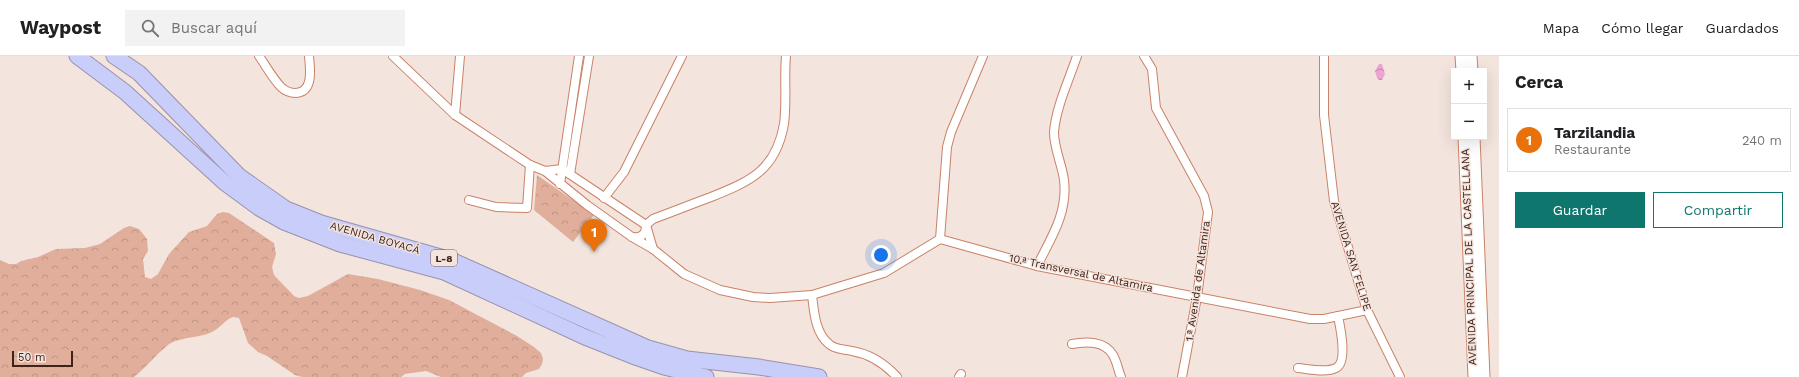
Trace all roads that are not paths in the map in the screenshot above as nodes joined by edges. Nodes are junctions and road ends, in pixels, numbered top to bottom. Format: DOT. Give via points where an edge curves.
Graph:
graph roads {
  1 [pos="77,56"];
  2 [pos="114,56"];
  3 [pos="259,56"];
  4 [pos="309,56"];
  5 [pos="393,56"];
  6 [pos="460,56"];
  7 [pos="579,56"];
  8 [pos="589,56"];
  9 [pos="682,56"];
  10 [pos="786,56"];
  11 [pos="984,56"];
  12 [pos="1077,56"];
  13 [pos="1144,56"];
  14 [pos="1324,56"];
  15 [pos="1461,56"];
  16 [pos="1471,56"];
  17 [pos="1462,68"];
  18 [pos="1472,68"];
  19 [pos="455,115"];
  20 [pos="1464,140"];
  21 [pos="1474,140"];
  22 [pos="530,165"];
  23 [pos="562,169"];
  24 [pos="545,171"];
  25 [pos="570,174"];
  26 [pos="560,184"];
  27 [pos="595,191"];
  28 [pos="604,198"];
  29 [pos="469,200"];
  30 [pos="587,205"];
  31 [pos="646,225"];
  32 [pos="632,237"];
  33 [pos="940,239"];
  34 [pos="653,249"];
  35 [pos="1037,266"];
  36 [pos="812,295"];
  37 [pos="1197,297"];
  38 [pos="1367,310"];
  39 [pos="1338,316"];
  40 [pos="1072,344"];
  41 [pos="1298,368"];
  42 [pos="706,377"];
  43 [pos="819,377"];
  44 [pos="897,377"];
  45 [pos="1121,377"];
  46 [pos="1182,377"];
  47 [pos="1400,377"];
  48 [pos="1474,377"];
  49 [pos="1484,377"];
  1 -- 42 [label="highway, AVENIDA BOYACÁ / L-8" via="125,92 225,183 275,217 340,244 444,272 631,356"];
  2 -- 43 [label="highway, AVENIDA BOYACÁ / L-8" via="139,73 239,176 286,209 321,223 451,260 648,348 687,359"];
  3 -- 4 [label="street" via="282,88 297,93 304,91 309,83"];
  5 -- 19 [label="street"];
  6 -- 19 [label="street"];
  7 -- 23 [label="street"];
  8 -- 25 [label="street"];
  9 -- 28 [label="street" via="624,172"];
  10 -- 31 [label="street" via="784,123 777,150 769,163 755,176 737,186 653,219"];
  11 -- 33 [label="street" via="947,146"];
  12 -- 35 [label="street" via="1055,120 1056,149 1064,181 1065,202 1061,217"];
  13 -- 37 [label="street, 1.ª Avenida de Altamira" via="1152,69 1156,108 1207,205"];
  14 -- 38 [label="street, AVENIDA SAN FELIPE" via="1324,115 1334,201"];
  15 -- 17 [label="street"];
  16 -- 18 [label="street"];
  19 -- 22 [label="street"];
  20 -- 48 [label="street, AVENIDA PRINCIPAL DE LA CASTELLANA"];
  21 -- 49 [label="street, AVENIDA PRINCIPAL DE LA CASTELLANA"];
  22 -- 24 [label="street"];
  22 -- 29 [label="street" via="527,208 496,207"];
  23 -- 24 [label="street"];
  23 -- 25 [label="street"];
  23 -- 26 [label="street"];
  24 -- 26 [label="street"];
  25 -- 26 [label="street"];
  25 -- 27 [label="street"];
  26 -- 30 [label="street"];
  27 -- 28 [label="street"];
  27 -- 30 [label="street" via="587,192"];
  28 -- 31 [label="street"];
  30 -- 32 [label="street"];
  31 -- 32 [label="street" via="643,235 638,238"];
  31 -- 34 [label="street"];
  32 -- 34 [label="street"];
  33 -- 35 [label="street, 10.ª Transversal de Altamira"];
  33 -- 36 [label="street" via="884,274"];
  34 -- 36 [label="street" via="684,274 720,290 770,298"];
  35 -- 37 [label="street, 10.ª Transversal de Altamira"];
  36 -- 44 [label="street" via="818,326 829,344 839,349 864,354 881,363"];
  37 -- 39 [label="street, 10.ª Transversal de Altamira" via="1310,319"];
  37 -- 46 [label="street, 1.ª Avenida de Altamira"];
  38 -- 39 [label="street, 10.ª Transversal de Altamira"];
  38 -- 47 [label="street, AVENIDA SAN FELIPE"];
  39 -- 41 [label="street" via="1342,352 1337,367 1328,370"];
  40 -- 45 [label="street" via="1090,342 1107,349 1113,355"];
}
